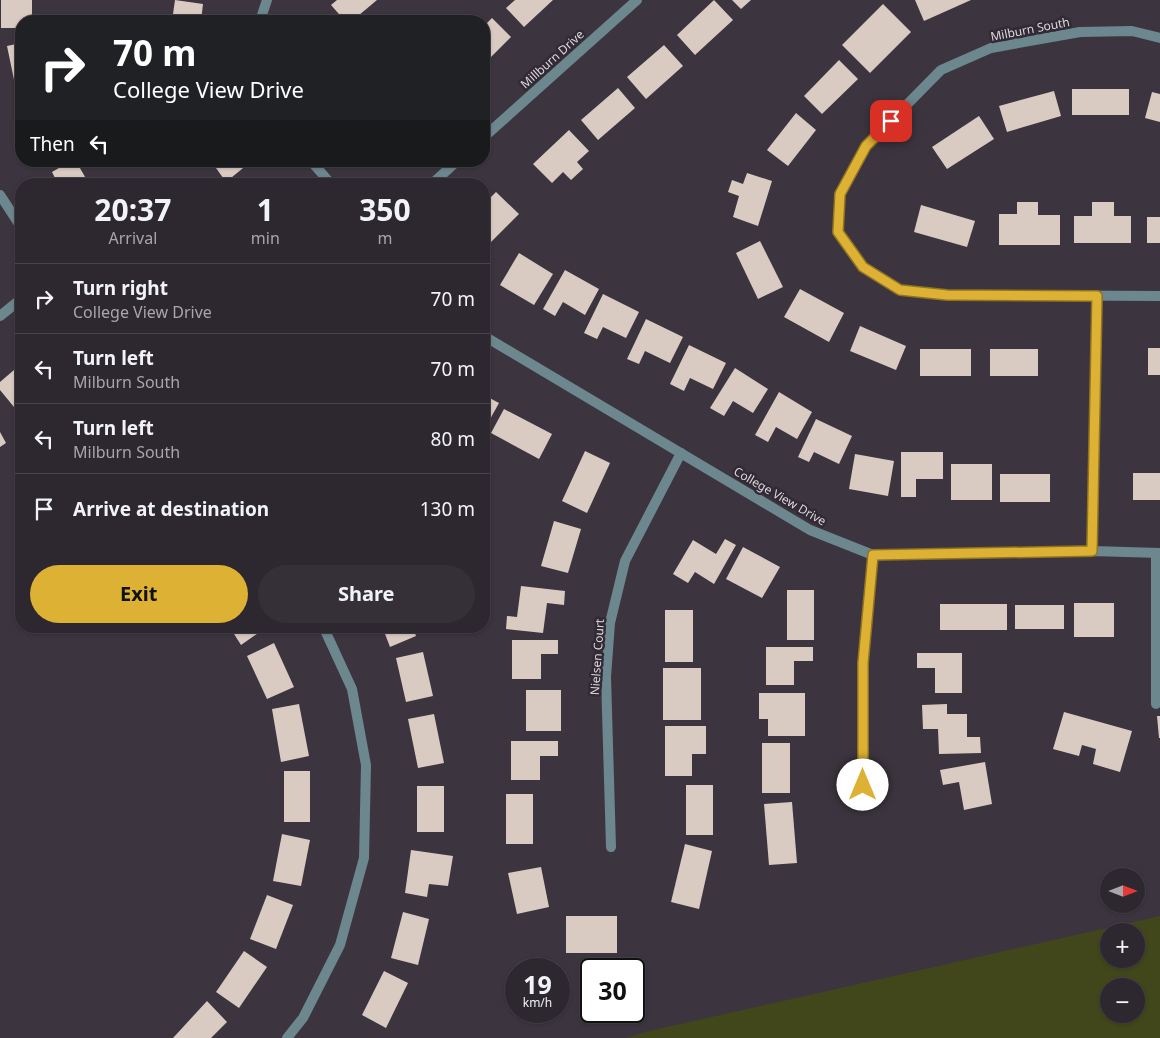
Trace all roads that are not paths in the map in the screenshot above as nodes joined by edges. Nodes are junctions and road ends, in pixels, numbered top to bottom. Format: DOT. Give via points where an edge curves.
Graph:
graph roads {
  1 [pos="267,0"];
  2 [pos="637,0"];
  3 [pos="262,15"];
  4 [pos="1160,38"];
  5 [pos="490,132"];
  6 [pos="316,167"];
  7 [pos="450,167"];
  8 [pos="326,178"];
  9 [pos="439,178"];
  10 [pos="0,195"];
  11 [pos="15,218"];
  12 [pos="1097,296"];
  13 [pos="1160,296"];
  14 [pos="15,304"];
  15 [pos="0,316"];
  16 [pos="490,340"];
  17 [pos="681,453"];
  18 [pos="1092,551"];
  19 [pos="1158,553"];
  20 [pos="873,555"];
  21 [pos="326,633"];
  22 [pos="1156,704"];
  23 [pos="863,785"];
  24 [pos="611,847"];
  25 [pos="287,1038"];
  1 -- 3 [label="street"];
  2 -- 5 [label="street, Millburn Drive"];
  4 -- 12 [label="street, Milburn South" via="1132,31 1080,32 991,48 941,70 866,146 840,194 838,232 863,267 900,290 947,295"];
  6 -- 8 [label="street"];
  7 -- 9 [label="street"];
  10 -- 11 [label="street"];
  12 -- 13 [label="street, Milburn South"];
  12 -- 18 [label="street"];
  14 -- 15 [label="street"];
  16 -- 17 [label="street, College View Drive"];
  17 -- 20 [label="street, College View Drive" via="810,530"];
  17 -- 24 [label="street, Nielsen Court" via="625,561 610,623 606,677"];
  18 -- 19 [label="street, College View Drive"];
  18 -- 20 [label="street, College View Drive"];
  19 -- 22 [label="street"];
  20 -- 23 [label="street" via="863,663"];
  21 -- 25 [label="street" via="352,689 366,765 364,858 340,946 303,1018"];
}
